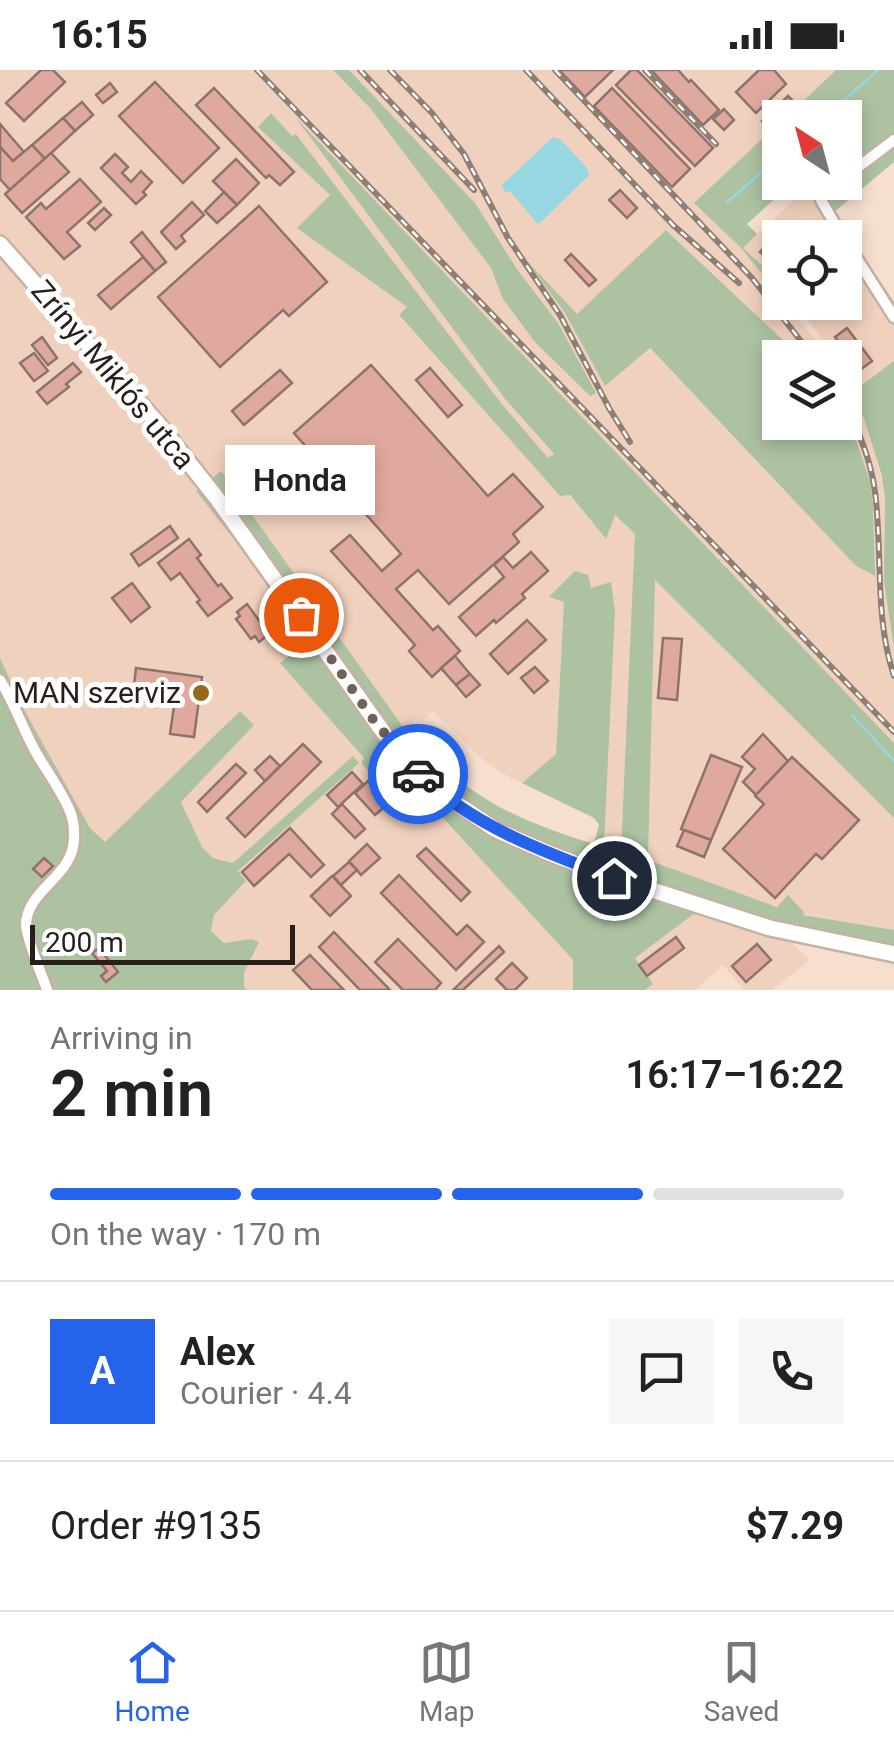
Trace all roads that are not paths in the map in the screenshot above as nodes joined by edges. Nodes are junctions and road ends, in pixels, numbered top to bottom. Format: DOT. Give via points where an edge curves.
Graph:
graph roads {
  1 [pos="894,140"];
  2 [pos="862,165"];
  3 [pos="0,244"];
  4 [pos="862,267"];
  5 [pos="894,317"];
  6 [pos="0,680"];
  7 [pos="894,954"];
  8 [pos="47,990"];
  1 -- 2 [label="street"];
  3 -- 7 [label="main road, Zrínyi Miklós utca" via="158,424 396,750 434,788 496,830 574,864 770,928"];
  4 -- 5 [label="street"];
  6 -- 8 [label="street" via="73,821 67,864 27,919"];
}
